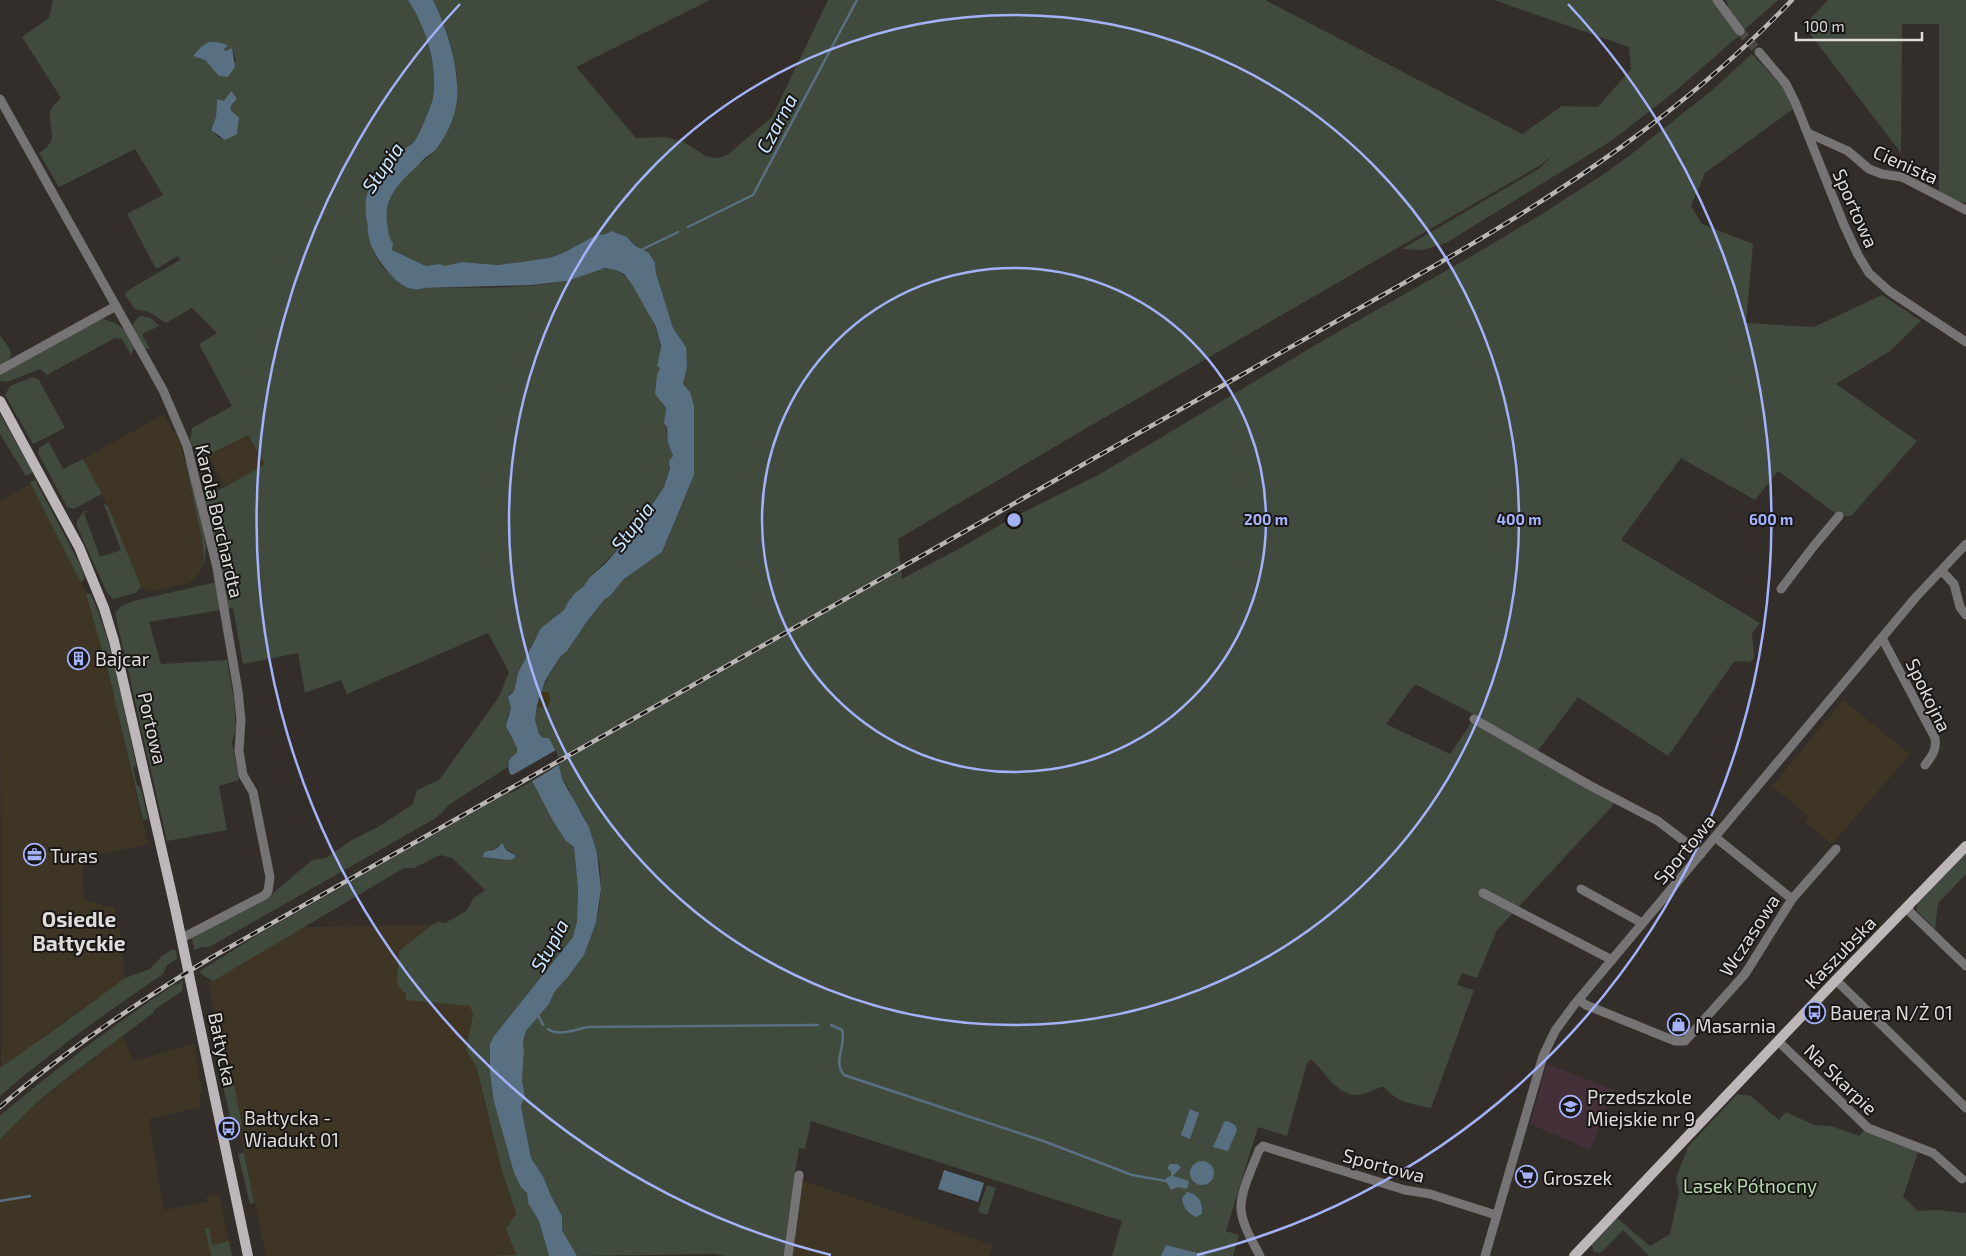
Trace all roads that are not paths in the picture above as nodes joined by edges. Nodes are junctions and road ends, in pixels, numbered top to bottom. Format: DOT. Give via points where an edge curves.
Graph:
graph roads {
  1 [pos="1716,0"];
  2 [pos="1740,31"];
  3 [pos="1759,52"];
  4 [pos="0,99"];
  5 [pos="1808,133"];
  6 [pos="1966,210"];
  7 [pos="116,306"];
  8 [pos="1966,342"];
  9 [pos="0,370"];
  10 [pos="0,401"];
  11 [pos="1839,516"];
  12 [pos="1966,544"];
  13 [pos="1942,571"];
  14 [pos="1782,590"];
  15 [pos="1966,615"];
  16 [pos="1882,638"];
  17 [pos="1474,719"];
  18 [pos="1924,765"];
  19 [pos="1716,837"];
  20 [pos="1966,846"];
  21 [pos="1836,849"];
  22 [pos="1701,854"];
  23 [pos="1581,889"];
  24 [pos="1483,893"];
  25 [pos="1792,898"];
  26 [pos="1908,906"];
  27 [pos="1642,923"];
  28 [pos="182,938"];
  29 [pos="1612,960"];
  30 [pos="188,966"];
  31 [pos="1966,966"];
  32 [pos="1836,980"];
  33 [pos="1578,1000"];
  34 [pos="1778,1041"];
  35 [pos="1966,1108"];
  36 [pos="800,1175"];
  37 [pos="1962,1179"];
  38 [pos="1496,1215"];
  39 [pos="248,1256"];
  40 [pos="788,1256"];
  41 [pos="1260,1256"];
  42 [pos="1485,1256"];
  43 [pos="1574,1256"];
  1 -- 2 [label="street"];
  3 -- 5 [label="street, Sportowa" via="1786,84"];
  4 -- 7 [label="street, Karola Borchardta"];
  5 -- 6 [label="street, Cienista" via="1848,151 1869,169 1902,177"];
  5 -- 8 [label="street, Sportowa" via="1844,225 1869,273 1889,291"];
  7 -- 9 [label="street"];
  7 -- 28 [label="street, Karola Borchardta" via="163,390 187,446 216,568 238,691 241,720 239,751 243,775 253,792 270,871 270,885 265,894"];
  10 -- 28 [label="main road, Portowa" via="69,526 104,608 124,679"];
  11 -- 14 [label="street"];
  12 -- 13 [label="street, Sportowa"];
  13 -- 15 [label="street" via="1954,584 1960,607"];
  13 -- 16 [label="street, Sportowa"];
  16 -- 18 [label="street, Spokojna" via="1935,738 1934,754"];
  16 -- 19 [label="street, Sportowa"];
  17 -- 22 [label="street" via="1658,821"];
  19 -- 22 [label="street, Sportowa"];
  19 -- 25 [label="street"];
  20 -- 26 [label="main road, Kaszubska"];
  21 -- 25 [label="street, Wczasowa"];
  22 -- 27 [label="street, Sportowa"];
  23 -- 27 [label="street"];
  24 -- 29 [label="street"];
  25 -- 33 [label="street, Wczasowa" via="1745,974 1685,1042 1672,1040"];
  26 -- 31 [label="street" via="1910,912"];
  26 -- 32 [label="main road, Kaszubska"];
  27 -- 29 [label="street, Sportowa"];
  28 -- 30 [label="main road, Portowa"];
  29 -- 33 [label="street, Sportowa"];
  30 -- 39 [label="main road, Bałtycka"];
  32 -- 34 [label="main road, Kaszubska"];
  32 -- 35 [label="street"];
  33 -- 38 [label="street, Sportowa" via="1548,1044"];
  34 -- 37 [label="street, Na Skarpie" via="1868,1128 1933,1153"];
  34 -- 43 [label="main road, Kaszubska"];
  36 -- 40 [label="street"];
  38 -- 41 [label="street, Sportowa" via="1263,1146 1242,1199 1241,1210"];
  38 -- 42 [label="street, Sportowa"];
}
